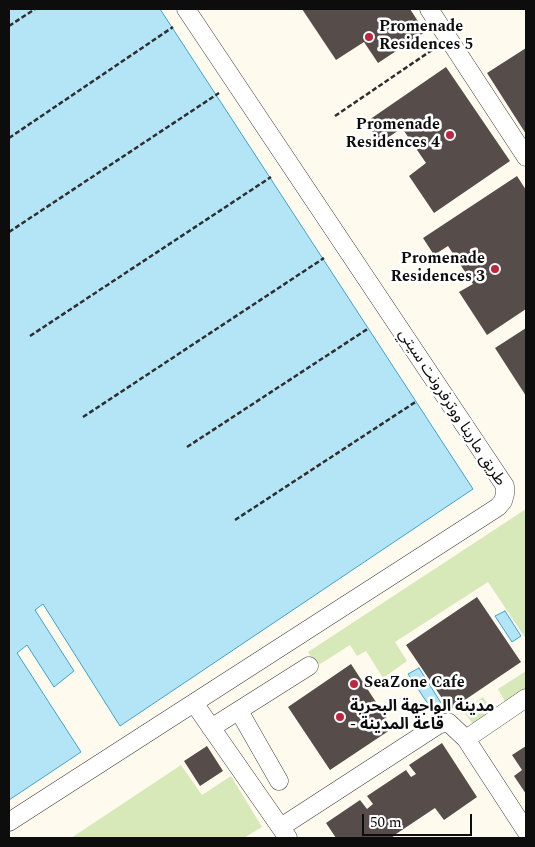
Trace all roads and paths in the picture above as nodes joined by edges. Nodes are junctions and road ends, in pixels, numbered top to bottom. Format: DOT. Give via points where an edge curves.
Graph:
graph roads {
  1 [pos="35,9"];
  2 [pos="186,9"];
  3 [pos="429,9"];
  4 [pos="9,26"];
  5 [pos="173,27"];
  6 [pos="448,38"];
  7 [pos="220,93"];
  8 [pos="335,116"];
  9 [pos="9,138"];
  10 [pos="526,157"];
  11 [pos="271,177"];
  12 [pos="9,232"];
  13 [pos="324,258"];
  14 [pos="369,328"];
  15 [pos="30,336"];
  16 [pos="417,401"];
  17 [pos="82,418"];
  18 [pos="188,447"];
  19 [pos="235,520"];
  20 [pos="309,666"];
  21 [pos="526,698"];
  22 [pos="194,703"];
  23 [pos="239,710"];
  24 [pos="211,728"];
  25 [pos="466,739"];
  26 [pos="279,781"];
  27 [pos="9,822"];
  28 [pos="526,832"];
  29 [pos="284,833"];
  1 -- 4 [label="path"];
  2 -- 22 [label="street, طريق مارينا ووترفرونت سيتي" via="505,486 505,494 498,507"];
  3 -- 6 [label="street"];
  5 -- 9 [label="path"];
  6 -- 8 [label="path"];
  6 -- 10 [label="street"];
  7 -- 12 [label="path"];
  11 -- 15 [label="path"];
  13 -- 17 [label="path"];
  14 -- 18 [label="path"];
  16 -- 19 [label="path"];
  20 -- 23 [label="street"];
  21 -- 25 [label="street"];
  22 -- 24 [label="street"];
  22 -- 27 [label="street, طريق مارينا ووترفرونت سيتي"];
  23 -- 24 [label="street"];
  23 -- 26 [label="street"];
  24 -- 29 [label="street"];
  25 -- 28 [label="street"];
  25 -- 29 [label="street" via="448,722 438,724"];
}
